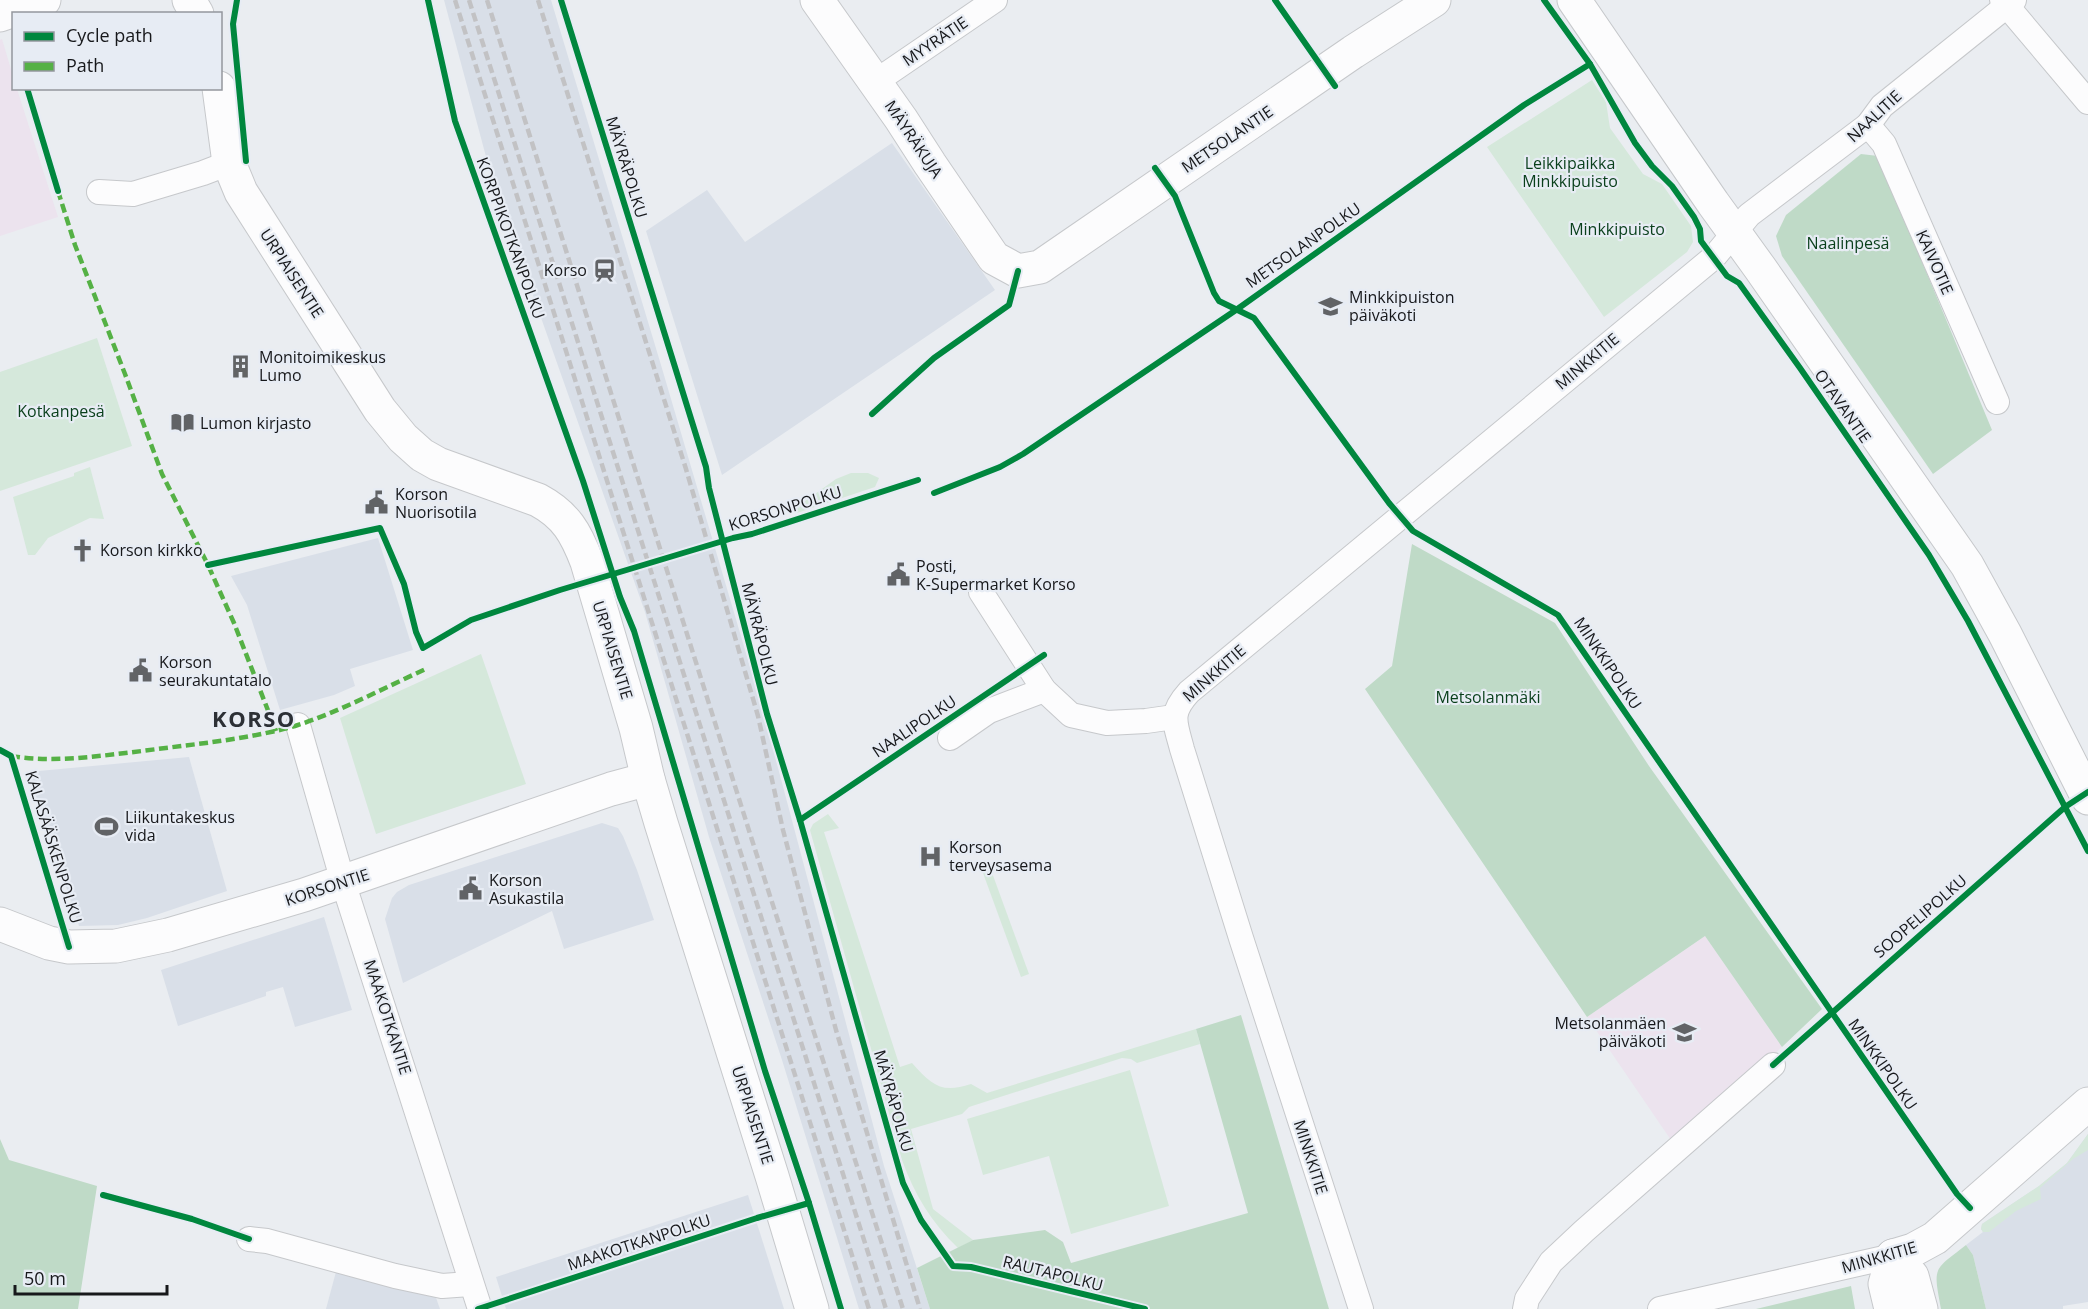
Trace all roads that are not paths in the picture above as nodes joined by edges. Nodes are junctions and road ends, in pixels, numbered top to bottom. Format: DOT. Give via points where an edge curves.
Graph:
graph roads {
  1 [pos="44,0"];
  2 [pos="817,0"];
  3 [pos="995,0"];
  4 [pos="1434,0"];
  5 [pos="1574,0"];
  6 [pos="2008,2"];
  7 [pos="0,15"];
  8 [pos="875,82"];
  9 [pos="219,90"];
  10 [pos="2088,102"];
  11 [pos="1868,125"];
  12 [pos="229,163"];
  13 [pos="99,192"];
  14 [pos="1735,233"];
  15 [pos="1017,271"];
  16 [pos="1997,402"];
  17 [pos="981,592"];
  18 [pos="1044,690"];
  19 [pos="1174,717"];
  20 [pos="298,725"];
  21 [pos="950,738"];
  22 [pos="648,779"];
  23 [pos="2088,798"];
  24 [pos="343,882"];
  25 [pos="0,924"];
  26 [pos="1773,1065"];
  27 [pos="2088,1104"];
  28 [pos="249,1239"];
  29 [pos="1893,1256"];
  30 [pos="470,1284"];
  31 [pos="480,1309"];
  32 [pos="812,1309"];
  33 [pos="1361,1309"];
  34 [pos="1525,1309"];
  35 [pos="1660,1309"];
  36 [pos="1891,1309"];
  37 [pos="1921,1309"];
  1 -- 7 [label="main road"];
  2 -- 8 [label="main road, MÄYRÄKUJA"];
  3 -- 8 [label="street, MYYRÄTIE"];
  4 -- 15 [label="main road, METSOLANTIE" via="1040,267"];
  5 -- 14 [label="main road, OTAVANTIE"];
  6 -- 10 [label="street"];
  6 -- 11 [label="street, NAALITIE" via="1882,105"];
  8 -- 15 [label="main road, MÄYRÄKUJA" via="994,258"];
  9 -- 12 [label="main road, URPIAISENTIE"];
  11 -- 14 [label="street, NAALITIE" via="1749,214"];
  11 -- 16 [label="street, KAIVOTIE" via="1884,144"];
  12 -- 13 [label="street" via="133,194"];
  12 -- 22 [label="main road, URPIAISENTIE" via="255,216 380,410 403,438 438,464 538,500 567,521 587,562"];
  14 -- 19 [label="street, MINKKITIE" via="1714,257 1189,692"];
  14 -- 23 [label="main road, OTAVANTIE" via="1967,565"];
  17 -- 18 [label="street"];
  18 -- 19 [label="street" via="1071,716 1107,723"];
  18 -- 21 [label="street, NAALIPOLKU" via="989,711"];
  19 -- 33 [label="street, MINKKITIE"];
  20 -- 24 [label="street, MAAKOTKANTIE"];
  22 -- 24 [label="main road, KORSONTIE"];
  22 -- 32 [label="main road, URPIAISENTIE"];
  24 -- 25 [label="main road, KORSONTIE" via="168,935 116,946 69,947"];
  24 -- 30 [label="street, MAAKOTKANTIE"];
  26 -- 34 [label="street" via="1551,1262 1527,1299"];
  27 -- 29 [label="main road, MINKKITIE" via="1935,1238"];
  28 -- 30 [label="street" via="442,1286"];
  29 -- 35 [label="street, MINKKITIE"];
  29 -- 36 [label="main road" via="1885,1284"];
  29 -- 37 [label="main road" via="1912,1276"];
  30 -- 31 [label="street, MAAKOTKANTIE"];
}
